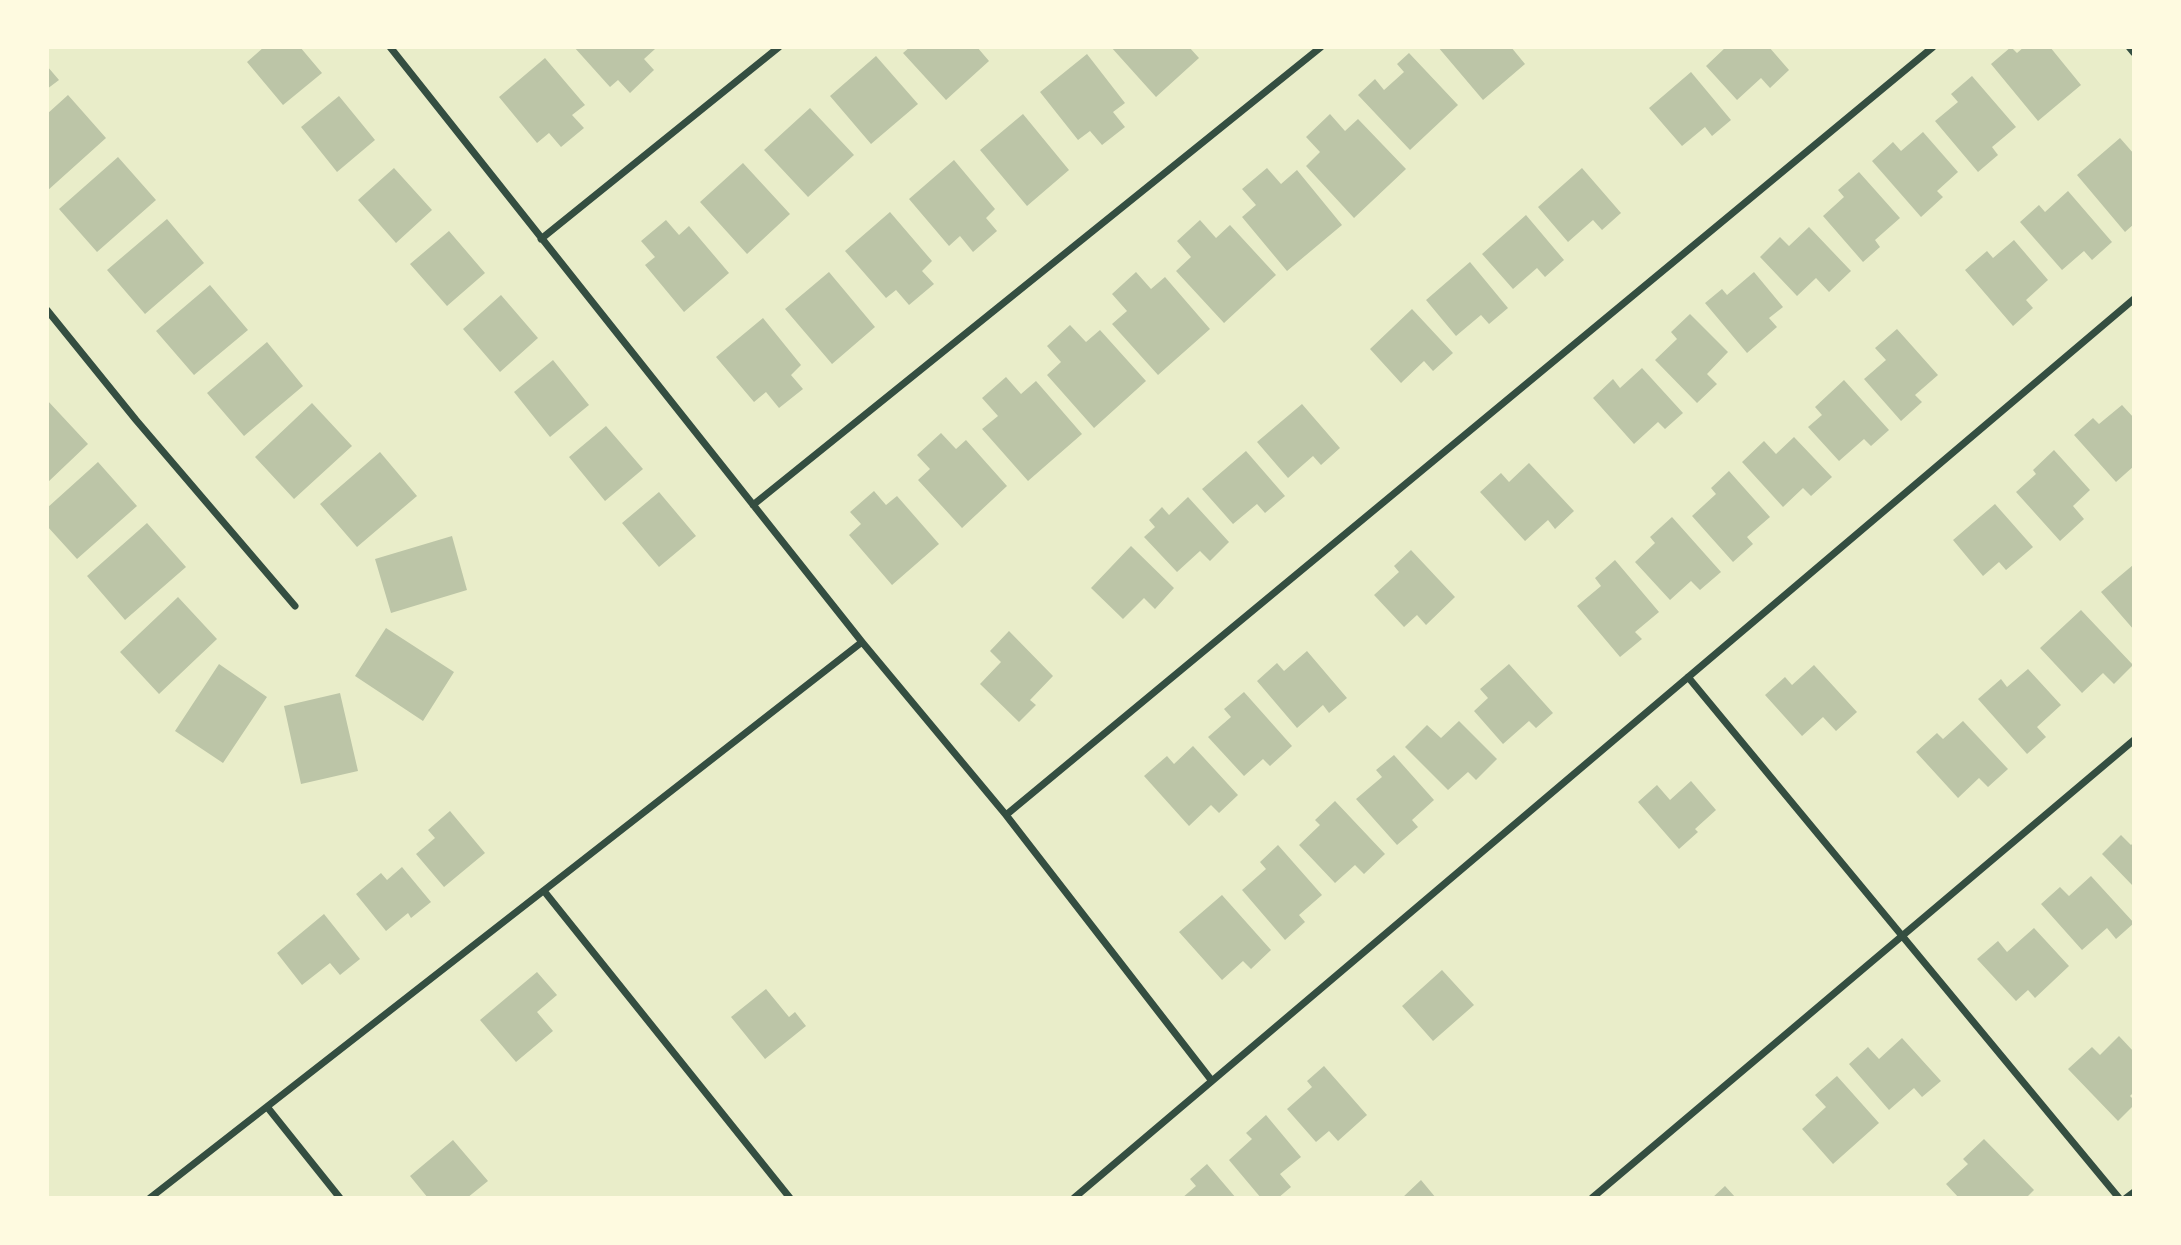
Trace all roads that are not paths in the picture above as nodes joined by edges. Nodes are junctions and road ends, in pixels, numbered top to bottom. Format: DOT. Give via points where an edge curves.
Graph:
graph roads {
  1 [pos="390,47"];
  2 [pos="779,47"];
  3 [pos="1321,47"];
  4 [pos="1933,47"];
  5 [pos="2129,47"];
  6 [pos="2134,53"];
  7 [pos="541,239"];
  8 [pos="2134,299"];
  9 [pos="47,310"];
  10 [pos="753,505"];
  11 [pos="295,606"];
  12 [pos="862,642"];
  13 [pos="1688,677"];
  14 [pos="2134,740"];
  15 [pos="1006,815"];
  16 [pos="544,891"];
  17 [pos="1902,935"];
  18 [pos="1212,1081"];
  19 [pos="268,1108"];
  20 [pos="2134,1192"];
  21 [pos="150,1198"];
  22 [pos="340,1198"];
  23 [pos="790,1198"];
  24 [pos="1074,1198"];
  25 [pos="1592,1198"];
  26 [pos="2119,1198"];
  27 [pos="2126,1198"];
  1 -- 7 [label="street"];
  2 -- 7 [label="street"];
  3 -- 10 [label="street"];
  4 -- 15 [label="street"];
  5 -- 6 [label="street"];
  7 -- 10 [label="street"];
  8 -- 13 [label="street"];
  9 -- 11 [label="street"];
  10 -- 12 [label="street"];
  12 -- 15 [label="street"];
  12 -- 16 [label="street"];
  13 -- 17 [label="street"];
  13 -- 18 [label="street"];
  14 -- 17 [label="street"];
  15 -- 18 [label="street"];
  16 -- 19 [label="street"];
  16 -- 23 [label="street"];
  17 -- 25 [label="street"];
  17 -- 26 [label="street"];
  18 -- 24 [label="street"];
  19 -- 21 [label="street"];
  19 -- 22 [label="street"];
  20 -- 27 [label="street"];
}
